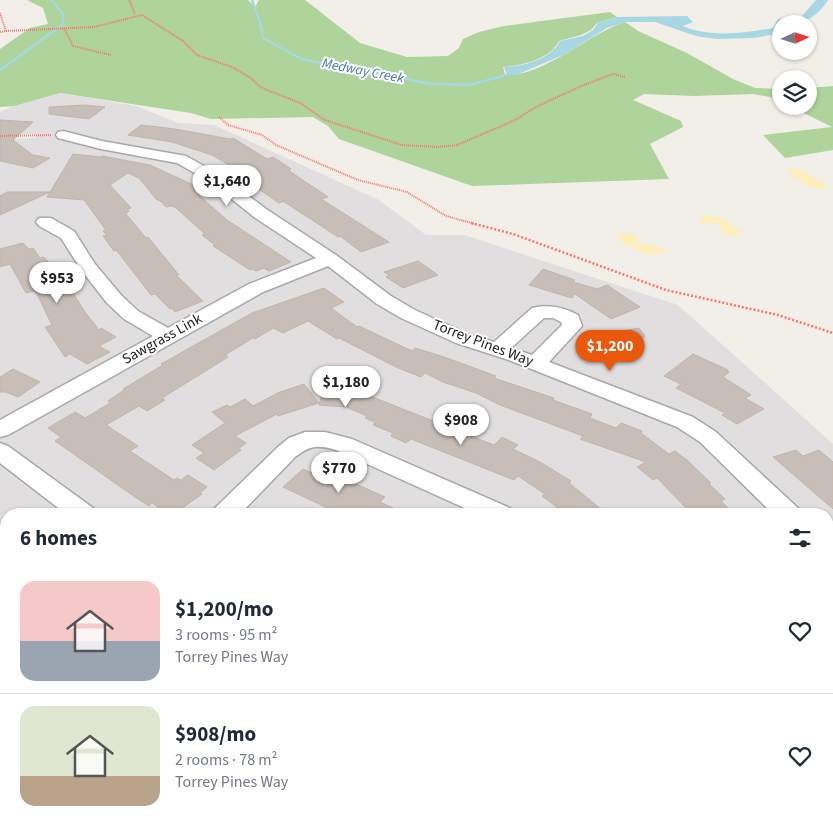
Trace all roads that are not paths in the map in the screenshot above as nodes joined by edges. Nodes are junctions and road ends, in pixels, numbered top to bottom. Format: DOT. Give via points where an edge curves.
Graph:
graph roads {
  1 [pos="63,135"];
  2 [pos="45,222"];
  3 [pos="330,259"];
  4 [pos="167,336"];
  5 [pos="496,350"];
  6 [pos="536,364"];
  7 [pos="0,430"];
  8 [pos="0,451"];
  9 [pos="76,508"];
  10 [pos="230,508"];
  11 [pos="488,508"];
  12 [pos="783,508"];
  1 -- 3 [label="street, Torrey Pines Way" via="100,145 181,158 218,180 260,213"];
  2 -- 4 [label="street" via="68,235 88,267 131,315"];
  3 -- 4 [label="street, Sawgrass Link" via="256,288"];
  3 -- 5 [label="street, Torrey Pines Way" via="408,314 462,339"];
  4 -- 7 [label="street, Sawgrass Link"];
  5 -- 6 [label="street, Torrey Pines Way"];
  5 -- 6 [label="street" via="539,312 557,312 570,319 572,326"];
  6 -- 12 [label="street, Torrey Pines Way" via="685,422 708,437"];
  8 -- 9 [label="street"];
  10 -- 11 [label="street" via="290,449 304,440 326,439"];
}
